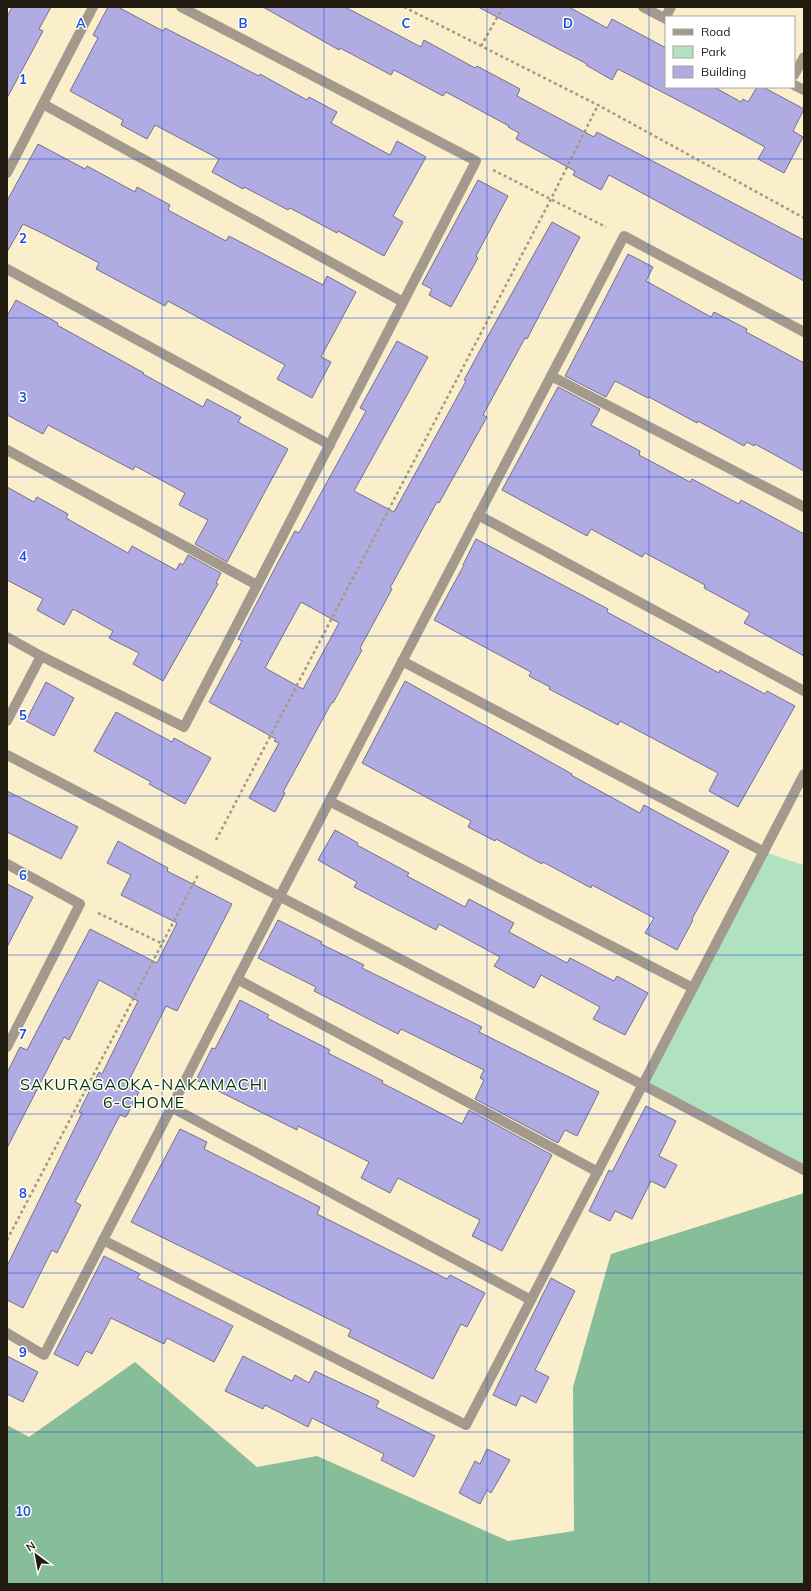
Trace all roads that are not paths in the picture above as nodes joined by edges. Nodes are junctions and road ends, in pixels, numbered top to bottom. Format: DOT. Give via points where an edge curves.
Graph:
graph roads {
  1 [pos="93,7"];
  2 [pos="181,7"];
  3 [pos="643,7"];
  4 [pos="665,18"];
  5 [pos="804,57"];
  6 [pos="795,73"];
  7 [pos="795,86"];
  8 [pos="804,90"];
  9 [pos="42,104"];
  10 [pos="7,172"];
  11 [pos="7,268"];
  12 [pos="403,302"];
  13 [pos="804,332"];
  14 [pos="551,376"];
  15 [pos="330,445"];
  16 [pos="7,450"];
  17 [pos="804,507"];
  18 [pos="478,515"];
  19 [pos="257,585"];
  20 [pos="7,637"];
  21 [pos="41,656"];
  22 [pos="402,661"];
  23 [pos="804,691"];
  24 [pos="7,721"];
  25 [pos="7,755"];
  26 [pos="804,774"];
  27 [pos="329,801"];
  28 [pos="764,852"];
  29 [pos="7,864"];
  30 [pos="280,896"];
  31 [pos="237,979"];
  32 [pos="693,988"];
  33 [pos="7,1047"];
  34 [pos="643,1085"];
  35 [pos="171,1107"];
  36 [pos="804,1170"];
  37 [pos="598,1172"];
  38 [pos="103,1240"];
  39 [pos="531,1300"];
  40 [pos="7,1333"];
  1 -- 9 [label="street"];
  2 -- 12 [label="street" via="476,161"];
  3 -- 4 [label="street"];
  5 -- 6 [label="street"];
  7 -- 8 [label="street"];
  9 -- 10 [label="street"];
  9 -- 12 [label="street"];
  11 -- 15 [label="street"];
  12 -- 15 [label="street"];
  13 -- 14 [label="street" via="624,236"];
  14 -- 17 [label="street"];
  14 -- 18 [label="street"];
  15 -- 19 [label="street"];
  16 -- 19 [label="street"];
  18 -- 22 [label="street"];
  18 -- 23 [label="street"];
  19 -- 21 [label="street" via="184,727"];
  20 -- 21 [label="street"];
  21 -- 24 [label="street"];
  22 -- 27 [label="street"];
  22 -- 28 [label="street"];
  25 -- 30 [label="street"];
  26 -- 28 [label="street"];
  27 -- 30 [label="street"];
  27 -- 32 [label="street"];
  28 -- 32 [label="street"];
  29 -- 33 [label="street" via="80,904"];
  30 -- 31 [label="street"];
  30 -- 34 [label="street"];
  31 -- 35 [label="street"];
  31 -- 37 [label="street"];
  32 -- 34 [label="street"];
  34 -- 36 [label="street"];
  34 -- 37 [label="street"];
  35 -- 38 [label="street"];
  35 -- 39 [label="street"];
  37 -- 39 [label="street"];
  38 -- 39 [label="street" via="466,1425"];
  38 -- 40 [label="street" via="44,1355"];
}
